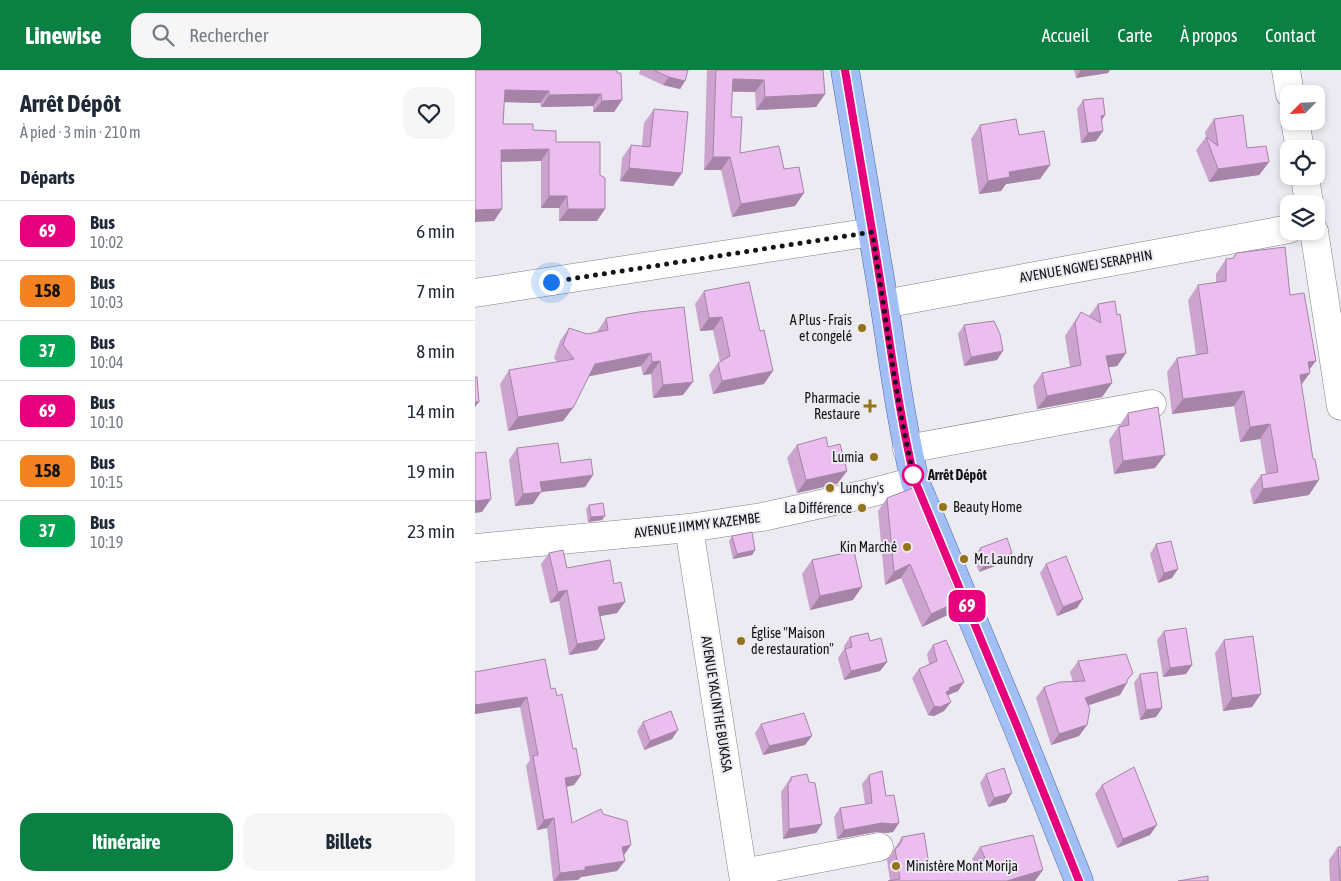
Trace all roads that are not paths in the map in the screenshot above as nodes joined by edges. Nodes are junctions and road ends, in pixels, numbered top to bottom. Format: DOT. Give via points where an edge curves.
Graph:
graph roads {
  1 [pos="845,70"];
  2 [pos="1286,70"];
  3 [pos="1289,85"];
  4 [pos="1280,231"];
  5 [pos="872,232"];
  6 [pos="1315,240"];
  7 [pos="475,293"];
  8 [pos="884,304"];
  9 [pos="1152,404"];
  10 [pos="1341,406"];
  11 [pos="907,449"];
  12 [pos="915,481"];
  13 [pos="689,528"];
  14 [pos="475,548"];
  15 [pos="879,847"];
  16 [pos="743,877"];
  17 [pos="1079,881"];
  1 -- 5 [label="main road"];
  2 -- 3 [label="street"];
  4 -- 8 [label="street, AVENUE NGWEJ SERAPHIN"];
  5 -- 7 [label="street"];
  5 -- 8 [label="main road"];
  6 -- 10 [label="street"];
  8 -- 11 [label="main road"];
  9 -- 11 [label="street"];
  11 -- 12 [label="main road"];
  12 -- 13 [label="street, AVENUE JIMMY KAZEMBE" via="762,518"];
  12 -- 17 [label="main road"];
  13 -- 14 [label="street, AVENUE JIMMY KAZEMBE"];
  13 -- 16 [label="street, AVENUE YACINTHE BUKASA"];
  15 -- 16 [label="street"];
}
